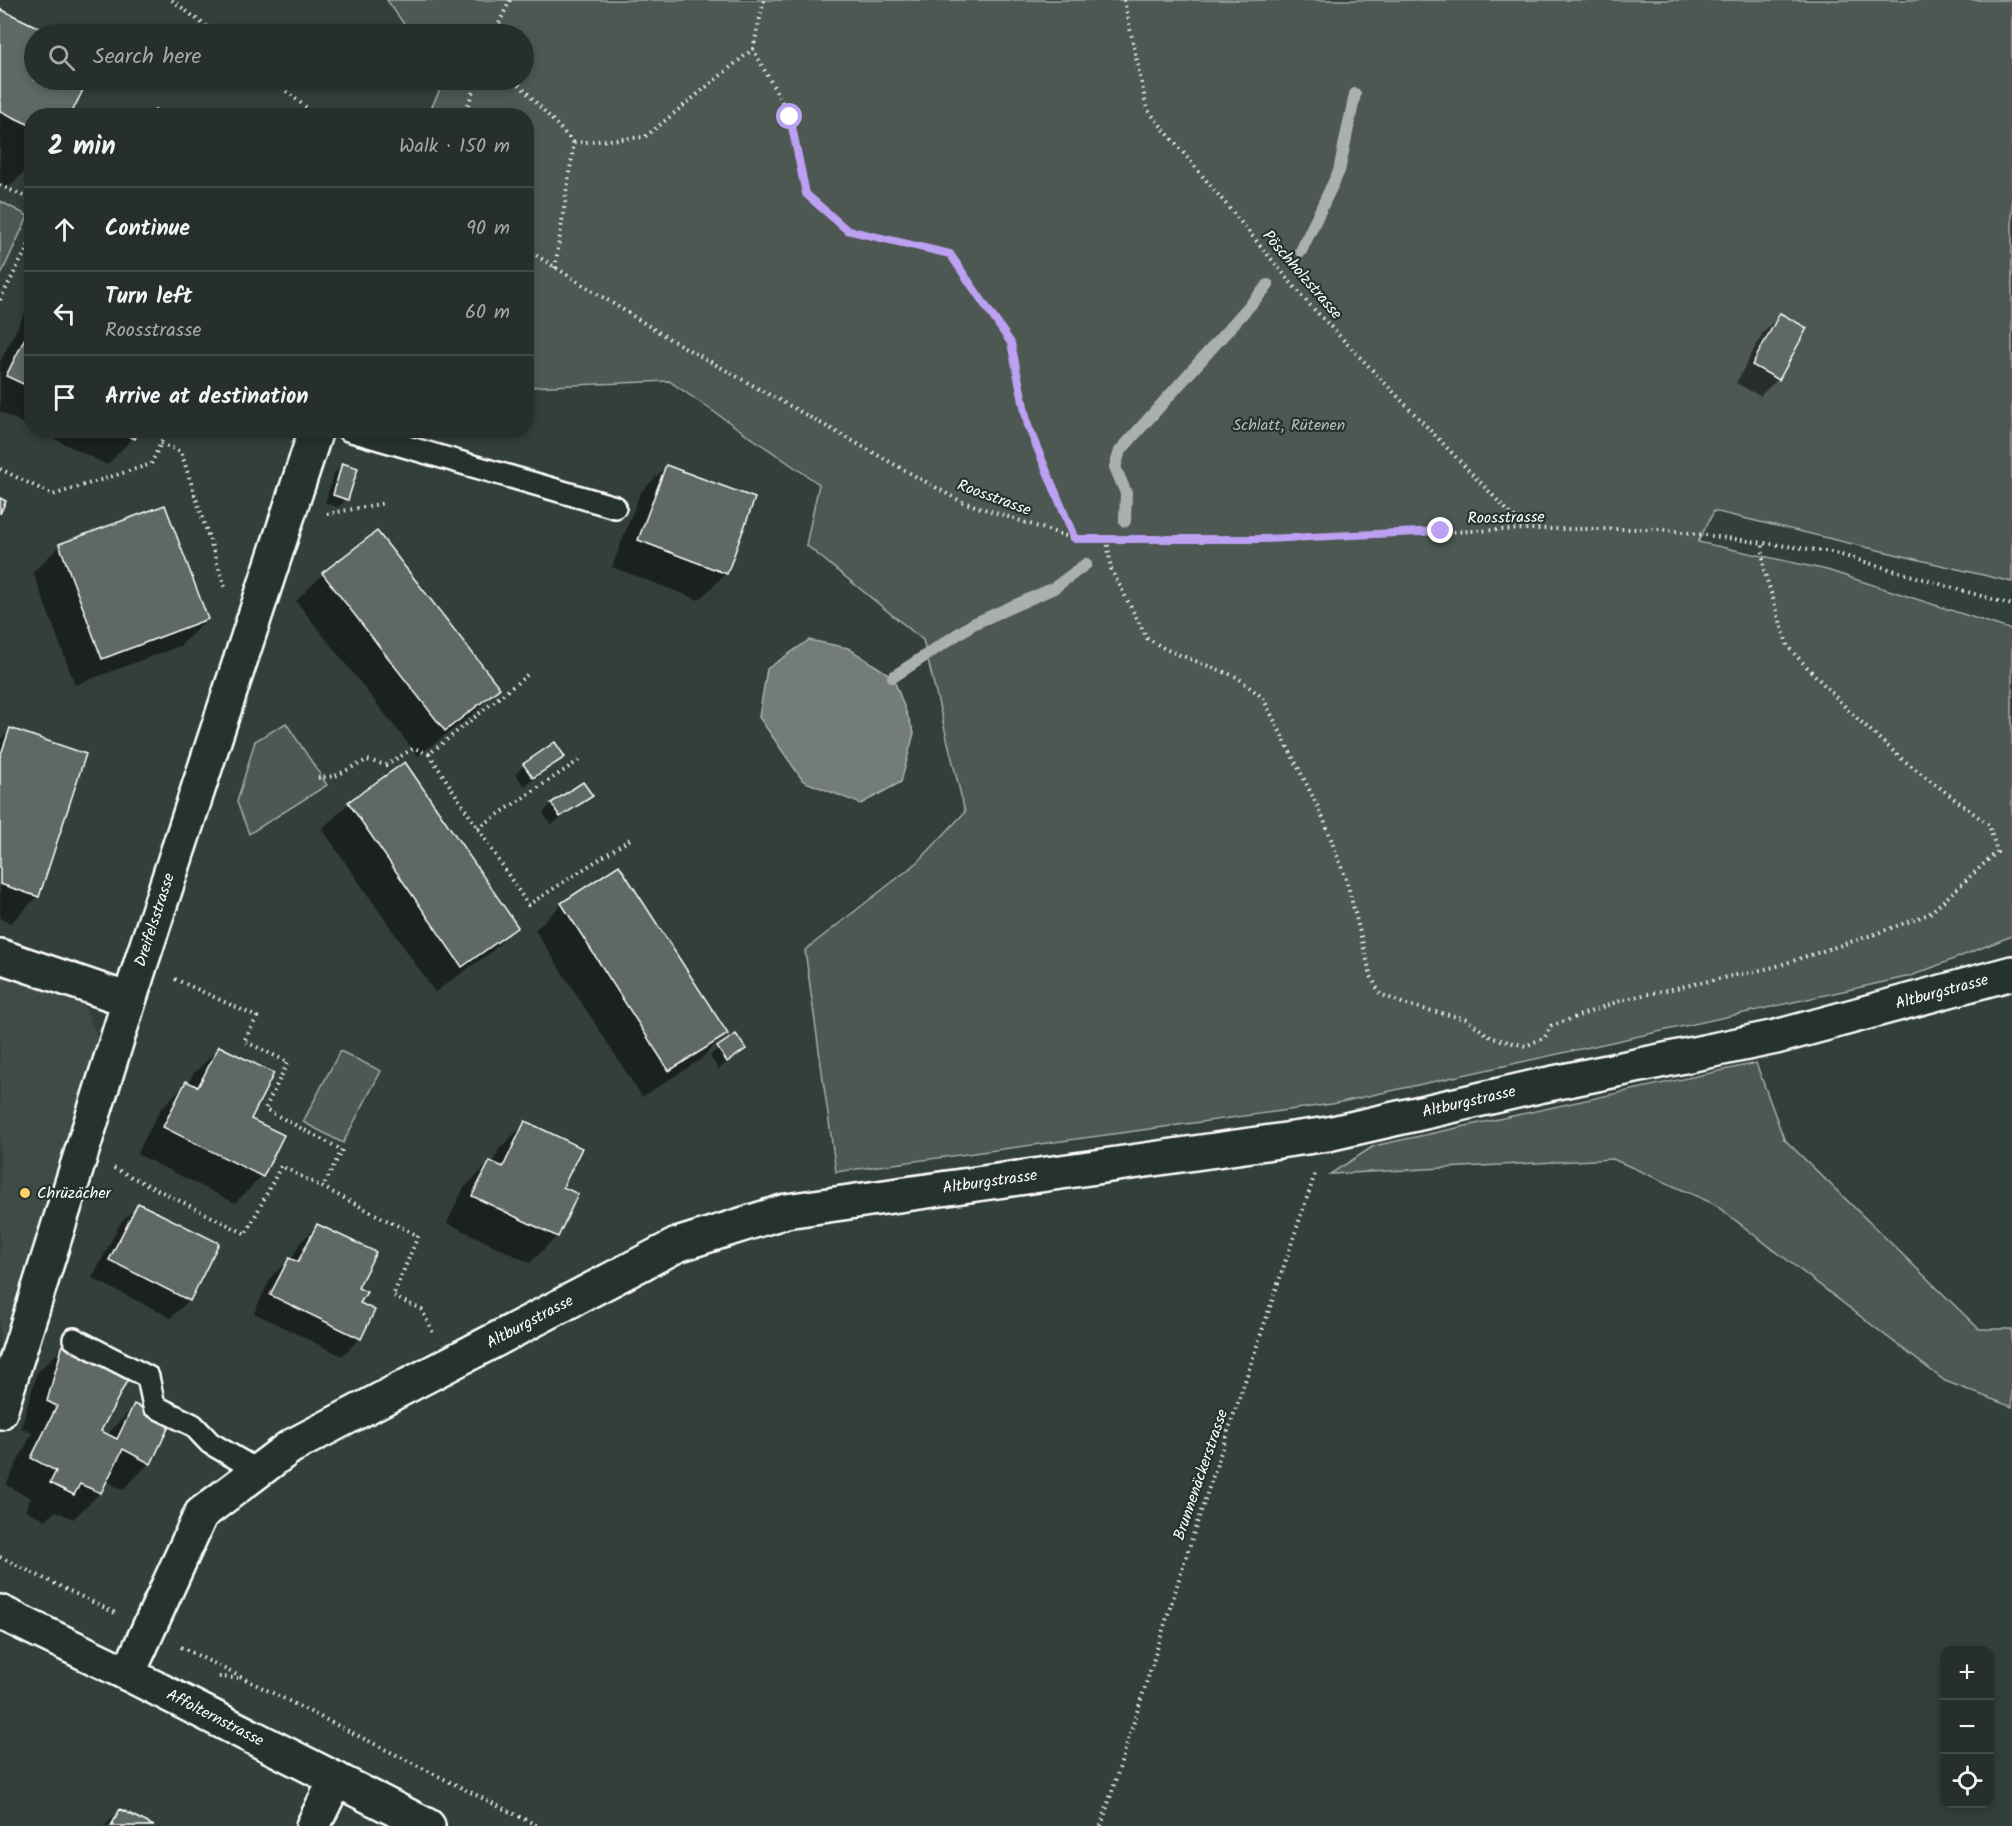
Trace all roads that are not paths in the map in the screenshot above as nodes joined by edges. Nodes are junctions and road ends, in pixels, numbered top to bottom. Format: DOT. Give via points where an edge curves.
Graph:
graph roads {
  1 [pos="313,438"];
  2 [pos="376,438"];
  3 [pos="615,507"];
  4 [pos="0,956"];
  5 [pos="2012,973"];
  6 [pos="129,1000"];
  7 [pos="74,1339"];
  8 [pos="0,1412"];
  9 [pos="258,1471"];
  10 [pos="0,1612"];
  11 [pos="128,1674"];
  12 [pos="336,1779"];
  13 [pos="313,1826"];
  14 [pos="428,1826"];
  1 -- 6 [label="street, Dreifelsstrasse"];
  2 -- 3 [label="lane"];
  4 -- 6 [label="street"];
  5 -- 9 [label="street, Altburgstrasse" via="1776,1038 1328,1134 786,1211 677,1245 290,1447"];
  6 -- 8 [label="street, Dreifelsstrasse"];
  7 -- 9 [label="lane" via="148,1377 154,1406 193,1425 210,1443"];
  9 -- 11 [label="street, Altburgstrasse" via="201,1514"];
  10 -- 11 [label="street, Affolternstrasse"];
  11 -- 12 [label="street, Affolternstrasse"];
  12 -- 13 [label="street"];
  12 -- 14 [label="street, Affolternstrasse"];
}
